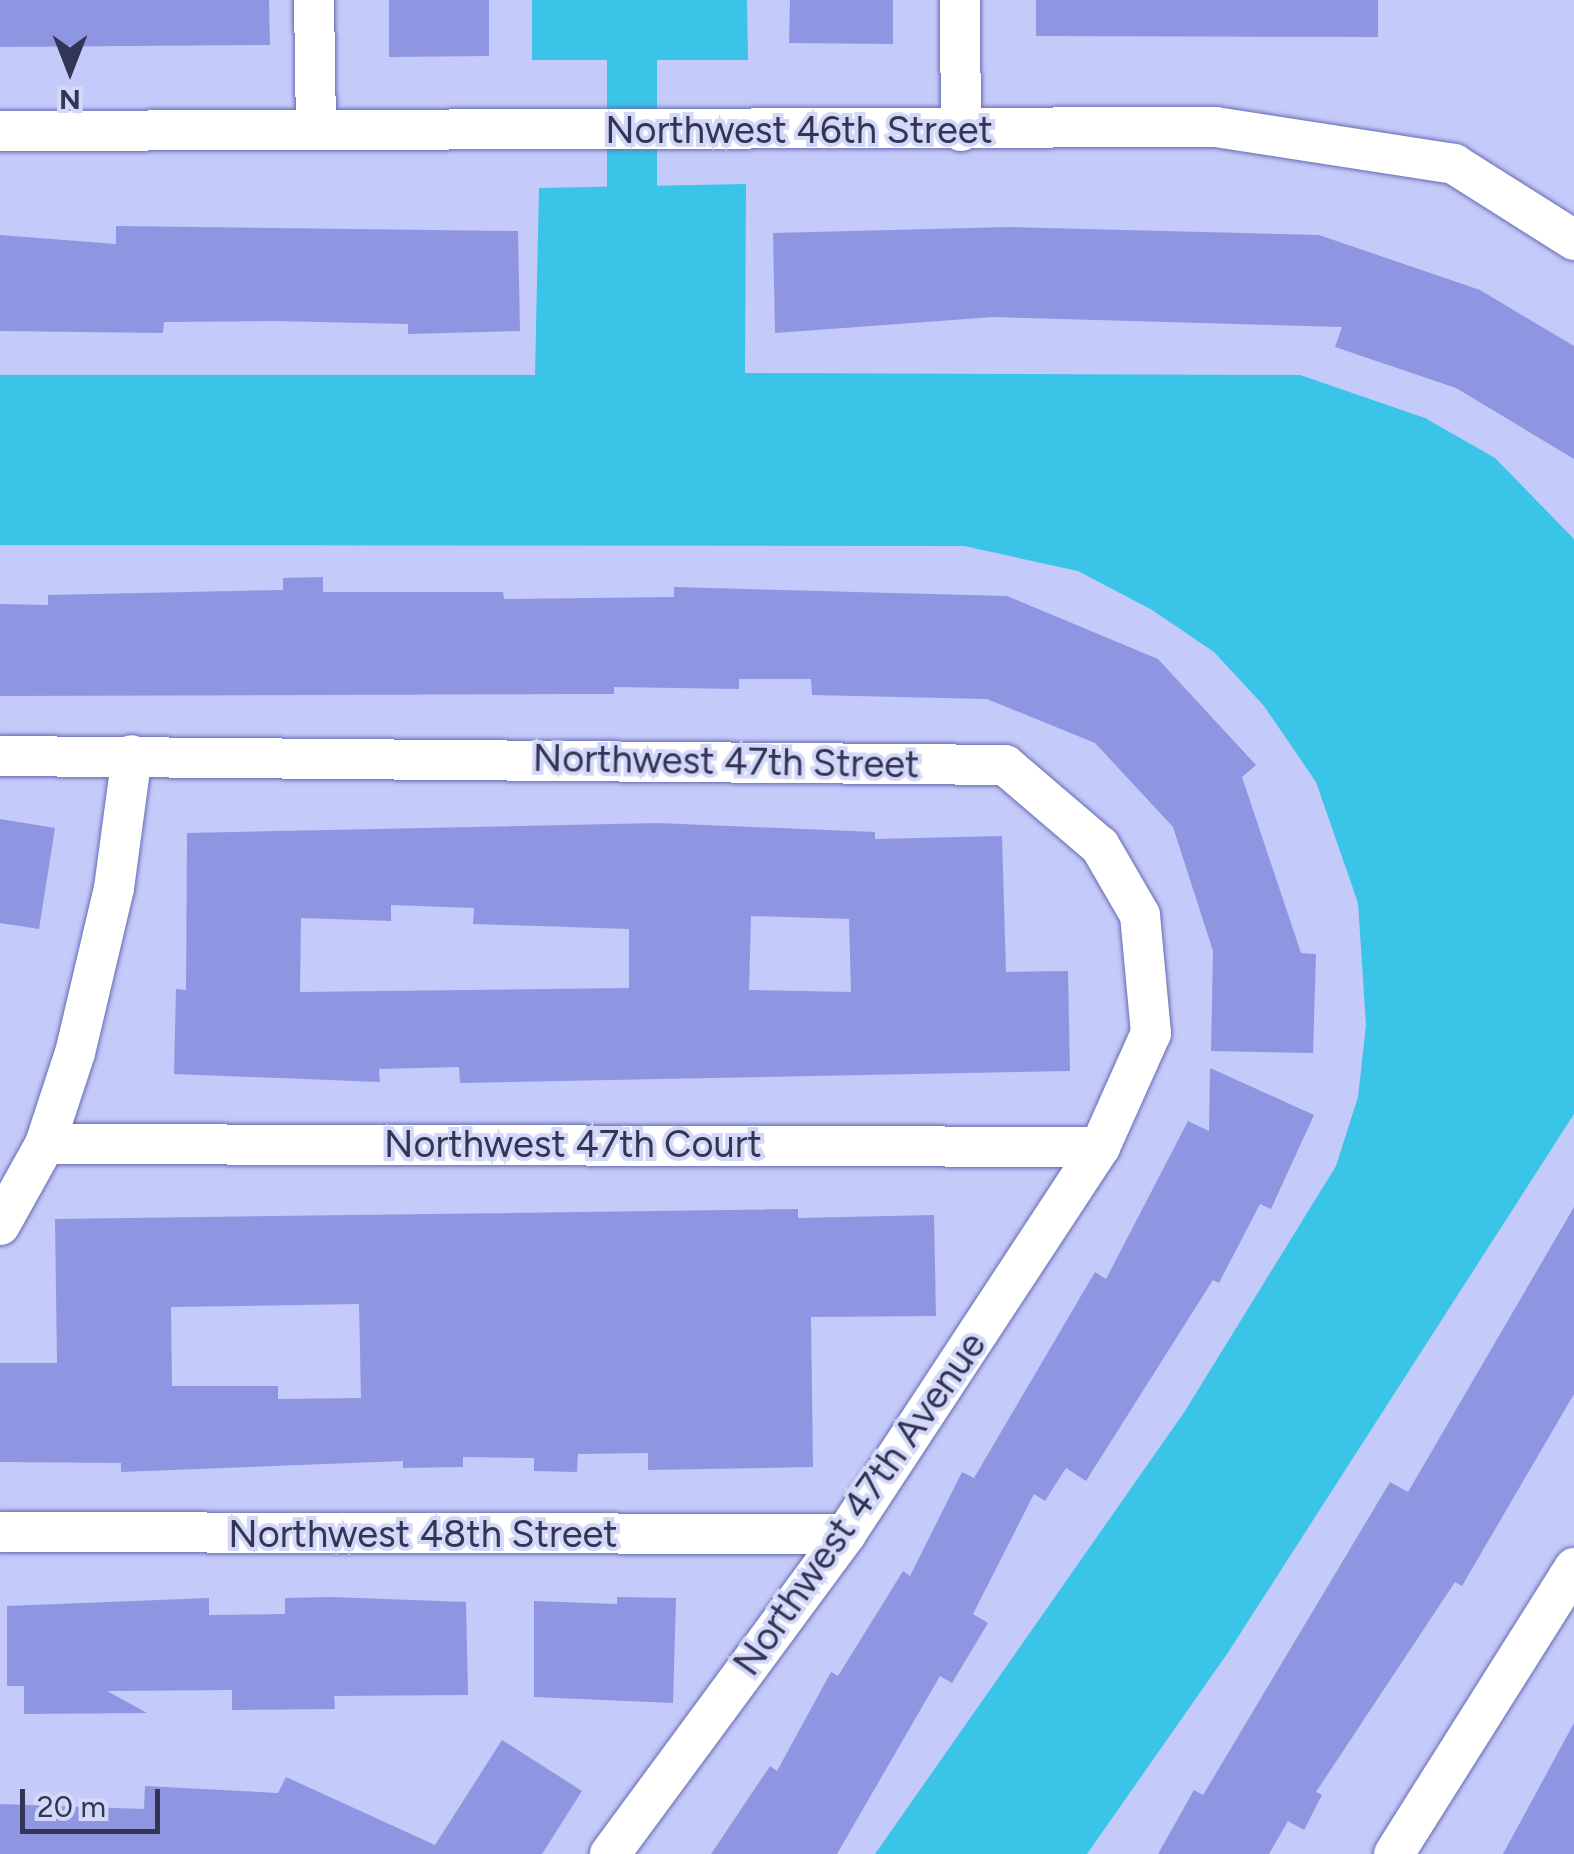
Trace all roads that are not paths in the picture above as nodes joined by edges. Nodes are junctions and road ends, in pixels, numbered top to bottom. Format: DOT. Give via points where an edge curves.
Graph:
graph roads {
  1 [pos="314,0"];
  2 [pos="960,0"];
  3 [pos="316,130"];
  4 [pos="961,130"];
  5 [pos="0,131"];
  6 [pos="1574,240"];
  7 [pos="0,756"];
  8 [pos="132,756"];
  9 [pos="45,1144"];
  10 [pos="1100,1147"];
  11 [pos="0,1225"];
  12 [pos="0,1532"];
  13 [pos="846,1534"];
  14 [pos="1574,1568"];
  15 [pos="610,1854"];
  16 [pos="1394,1854"];
  1 -- 3 [label="street"];
  2 -- 4 [label="street"];
  3 -- 4 [label="street, Northwest 46th Street"];
  3 -- 5 [label="street, Northwest 46th Street"];
  4 -- 6 [label="street, Northwest 46th Street" via="1216,127 1454,164"];
  7 -- 8 [label="street, Northwest 47th Street"];
  8 -- 9 [label="street" via="114,888"];
  8 -- 10 [label="street, Northwest 47th Street" via="1004,765 1100,846 1140,915 1151,1033"];
  9 -- 10 [label="street, Northwest 47th Court"];
  9 -- 11 [label="street"];
  10 -- 13 [label="street, Northwest 47th Avenue"];
  12 -- 13 [label="street, Northwest 48th Street"];
  13 -- 15 [label="street, Northwest 47th Avenue"];
  14 -- 16 [label="street" via="1446,1783"];
}
